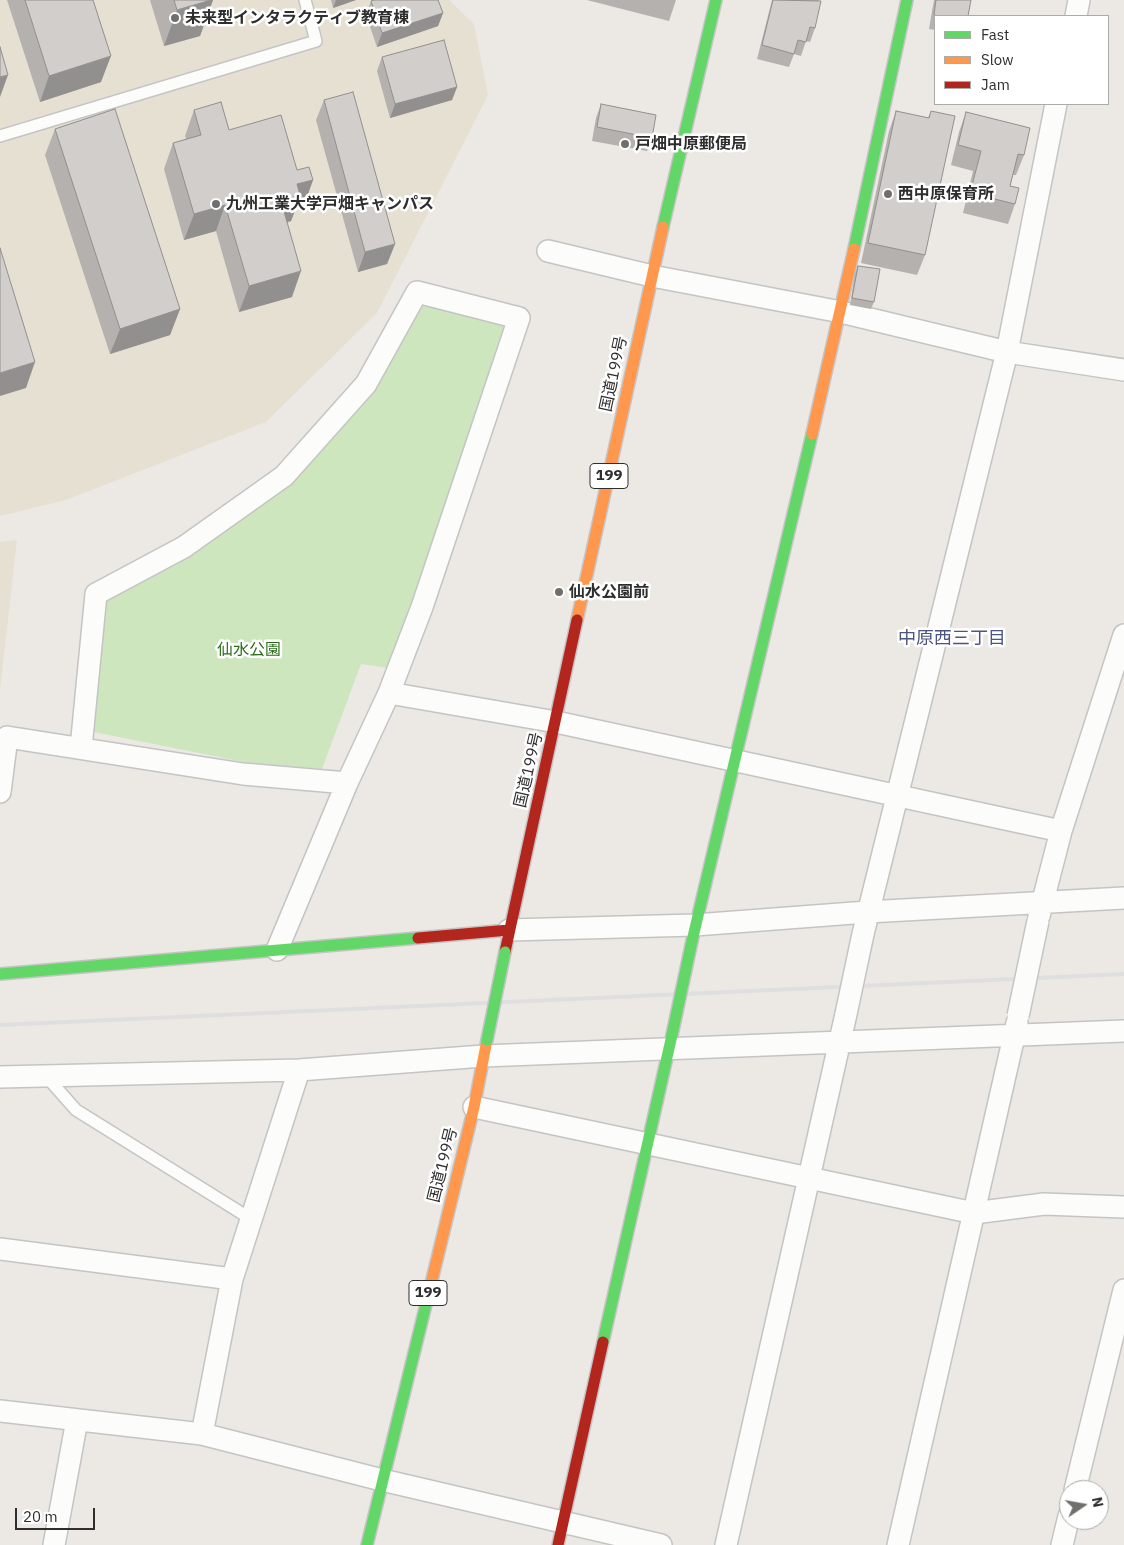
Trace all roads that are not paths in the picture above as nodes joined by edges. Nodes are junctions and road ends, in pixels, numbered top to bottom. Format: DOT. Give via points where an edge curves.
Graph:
graph roads {
  1 [pos="305,0"];
  2 [pos="716,0"];
  3 [pos="907,0"];
  4 [pos="1079,0"];
  5 [pos="1076,15"];
  6 [pos="1056,105"];
  7 [pos="0,136"];
  8 [pos="548,251"];
  9 [pos="652,276"];
  10 [pos="841,312"];
  11 [pos="1007,352"];
  12 [pos="1124,370"];
  13 [pos="1124,635"];
  14 [pos="389,693"];
  15 [pos="556,722"];
  16 [pos="81,748"];
  17 [pos="733,760"];
  18 [pos="347,784"];
  19 [pos="0,792"];
  20 [pos="896,795"];
  21 [pos="1060,831"];
  22 [pos="1124,898"];
  23 [pos="867,912"];
  24 [pos="1040,912"];
  25 [pos="510,930"];
  26 [pos="693,933"];
  27 [pos="277,950"];
  28 [pos="0,974"];
  29 [pos="1124,1031"];
  30 [pos="1014,1037"];
  31 [pos="671,1042"];
  32 [pos="840,1042"];
  33 [pos="485,1048"];
  34 [pos="299,1070"];
  35 [pos="46,1076"];
  36 [pos="0,1077"];
  37 [pos="474,1107"];
  38 [pos="648,1144"];
  39 [pos="810,1178"];
  40 [pos="1124,1207"];
  41 [pos="974,1213"];
  42 [pos="251,1219"];
  43 [pos="0,1249"];
  44 [pos="232,1279"];
  45 [pos="1124,1290"];
  46 [pos="0,1411"];
  47 [pos="77,1420"];
  48 [pos="202,1434"];
  49 [pos="382,1480"];
  50 [pos="1077,1480"];
  51 [pos="563,1522"];
  52 [pos="1066,1530"];
  53 [pos="54,1545"];
  54 [pos="366,1545"];
  55 [pos="558,1545"];
  56 [pos="661,1545"];
  57 [pos="726,1545"];
  58 [pos="898,1545"];
  59 [pos="1062,1545"];
  1 -- 7 [label="lane" via="316,41"];
  2 -- 9 [label="main road, 国道199号 / 199"];
  3 -- 10 [label="main road"];
  4 -- 5 [label="street"];
  6 -- 11 [label="street"];
  8 -- 9 [label="street"];
  9 -- 10 [label="street"];
  9 -- 15 [label="main road, 国道199号 / 199"];
  10 -- 11 [label="street"];
  10 -- 17 [label="main road"];
  11 -- 12 [label="street"];
  11 -- 20 [label="street"];
  13 -- 21 [label="street"];
  14 -- 15 [label="street"];
  14 -- 16 [label="street" via="422,607 519,318 417,292 366,384 284,476 184,547 96,594"];
  14 -- 18 [label="street"];
  15 -- 17 [label="street"];
  15 -- 25 [label="main road, 国道199号 / 199"];
  16 -- 18 [label="street" via="243,774"];
  16 -- 19 [label="street" via="7,737"];
  17 -- 20 [label="street"];
  17 -- 26 [label="main road"];
  18 -- 27 [label="street"];
  20 -- 21 [label="street"];
  20 -- 23 [label="street"];
  21 -- 24 [label="street"];
  22 -- 24 [label="street"];
  23 -- 24 [label="street"];
  23 -- 26 [label="street"];
  23 -- 32 [label="street, bridge"];
  24 -- 30 [label="street, bridge"];
  25 -- 26 [label="street"];
  25 -- 27 [label="main road"];
  25 -- 33 [label="main road, 国道199号 / 199, bridge"];
  26 -- 31 [label="main road, bridge"];
  27 -- 28 [label="main road"];
  29 -- 30 [label="street"];
  30 -- 32 [label="street"];
  30 -- 41 [label="street"];
  31 -- 32 [label="street"];
  31 -- 33 [label="street"];
  31 -- 38 [label="main road"];
  32 -- 39 [label="street"];
  33 -- 34 [label="street"];
  33 -- 37 [label="main road, 国道199号 / 199"];
  34 -- 35 [label="street"];
  34 -- 42 [label="street"];
  35 -- 36 [label="street"];
  35 -- 42 [label="lane" via="76,1110"];
  37 -- 38 [label="street"];
  37 -- 49 [label="main road, 国道199号 / 199"];
  38 -- 39 [label="street"];
  38 -- 51 [label="main road"];
  39 -- 41 [label="street"];
  39 -- 57 [label="street"];
  40 -- 41 [label="street" via="1044,1204"];
  41 -- 58 [label="street"];
  42 -- 44 [label="street"];
  43 -- 44 [label="street"];
  44 -- 48 [label="street"];
  45 -- 50 [label="street"];
  46 -- 47 [label="street"];
  47 -- 48 [label="street"];
  47 -- 53 [label="street"];
  48 -- 49 [label="street"];
  49 -- 51 [label="street"];
  49 -- 54 [label="main road, 国道199号 / 199"];
  51 -- 55 [label="main road"];
  51 -- 56 [label="street"];
  52 -- 59 [label="street"];
}
